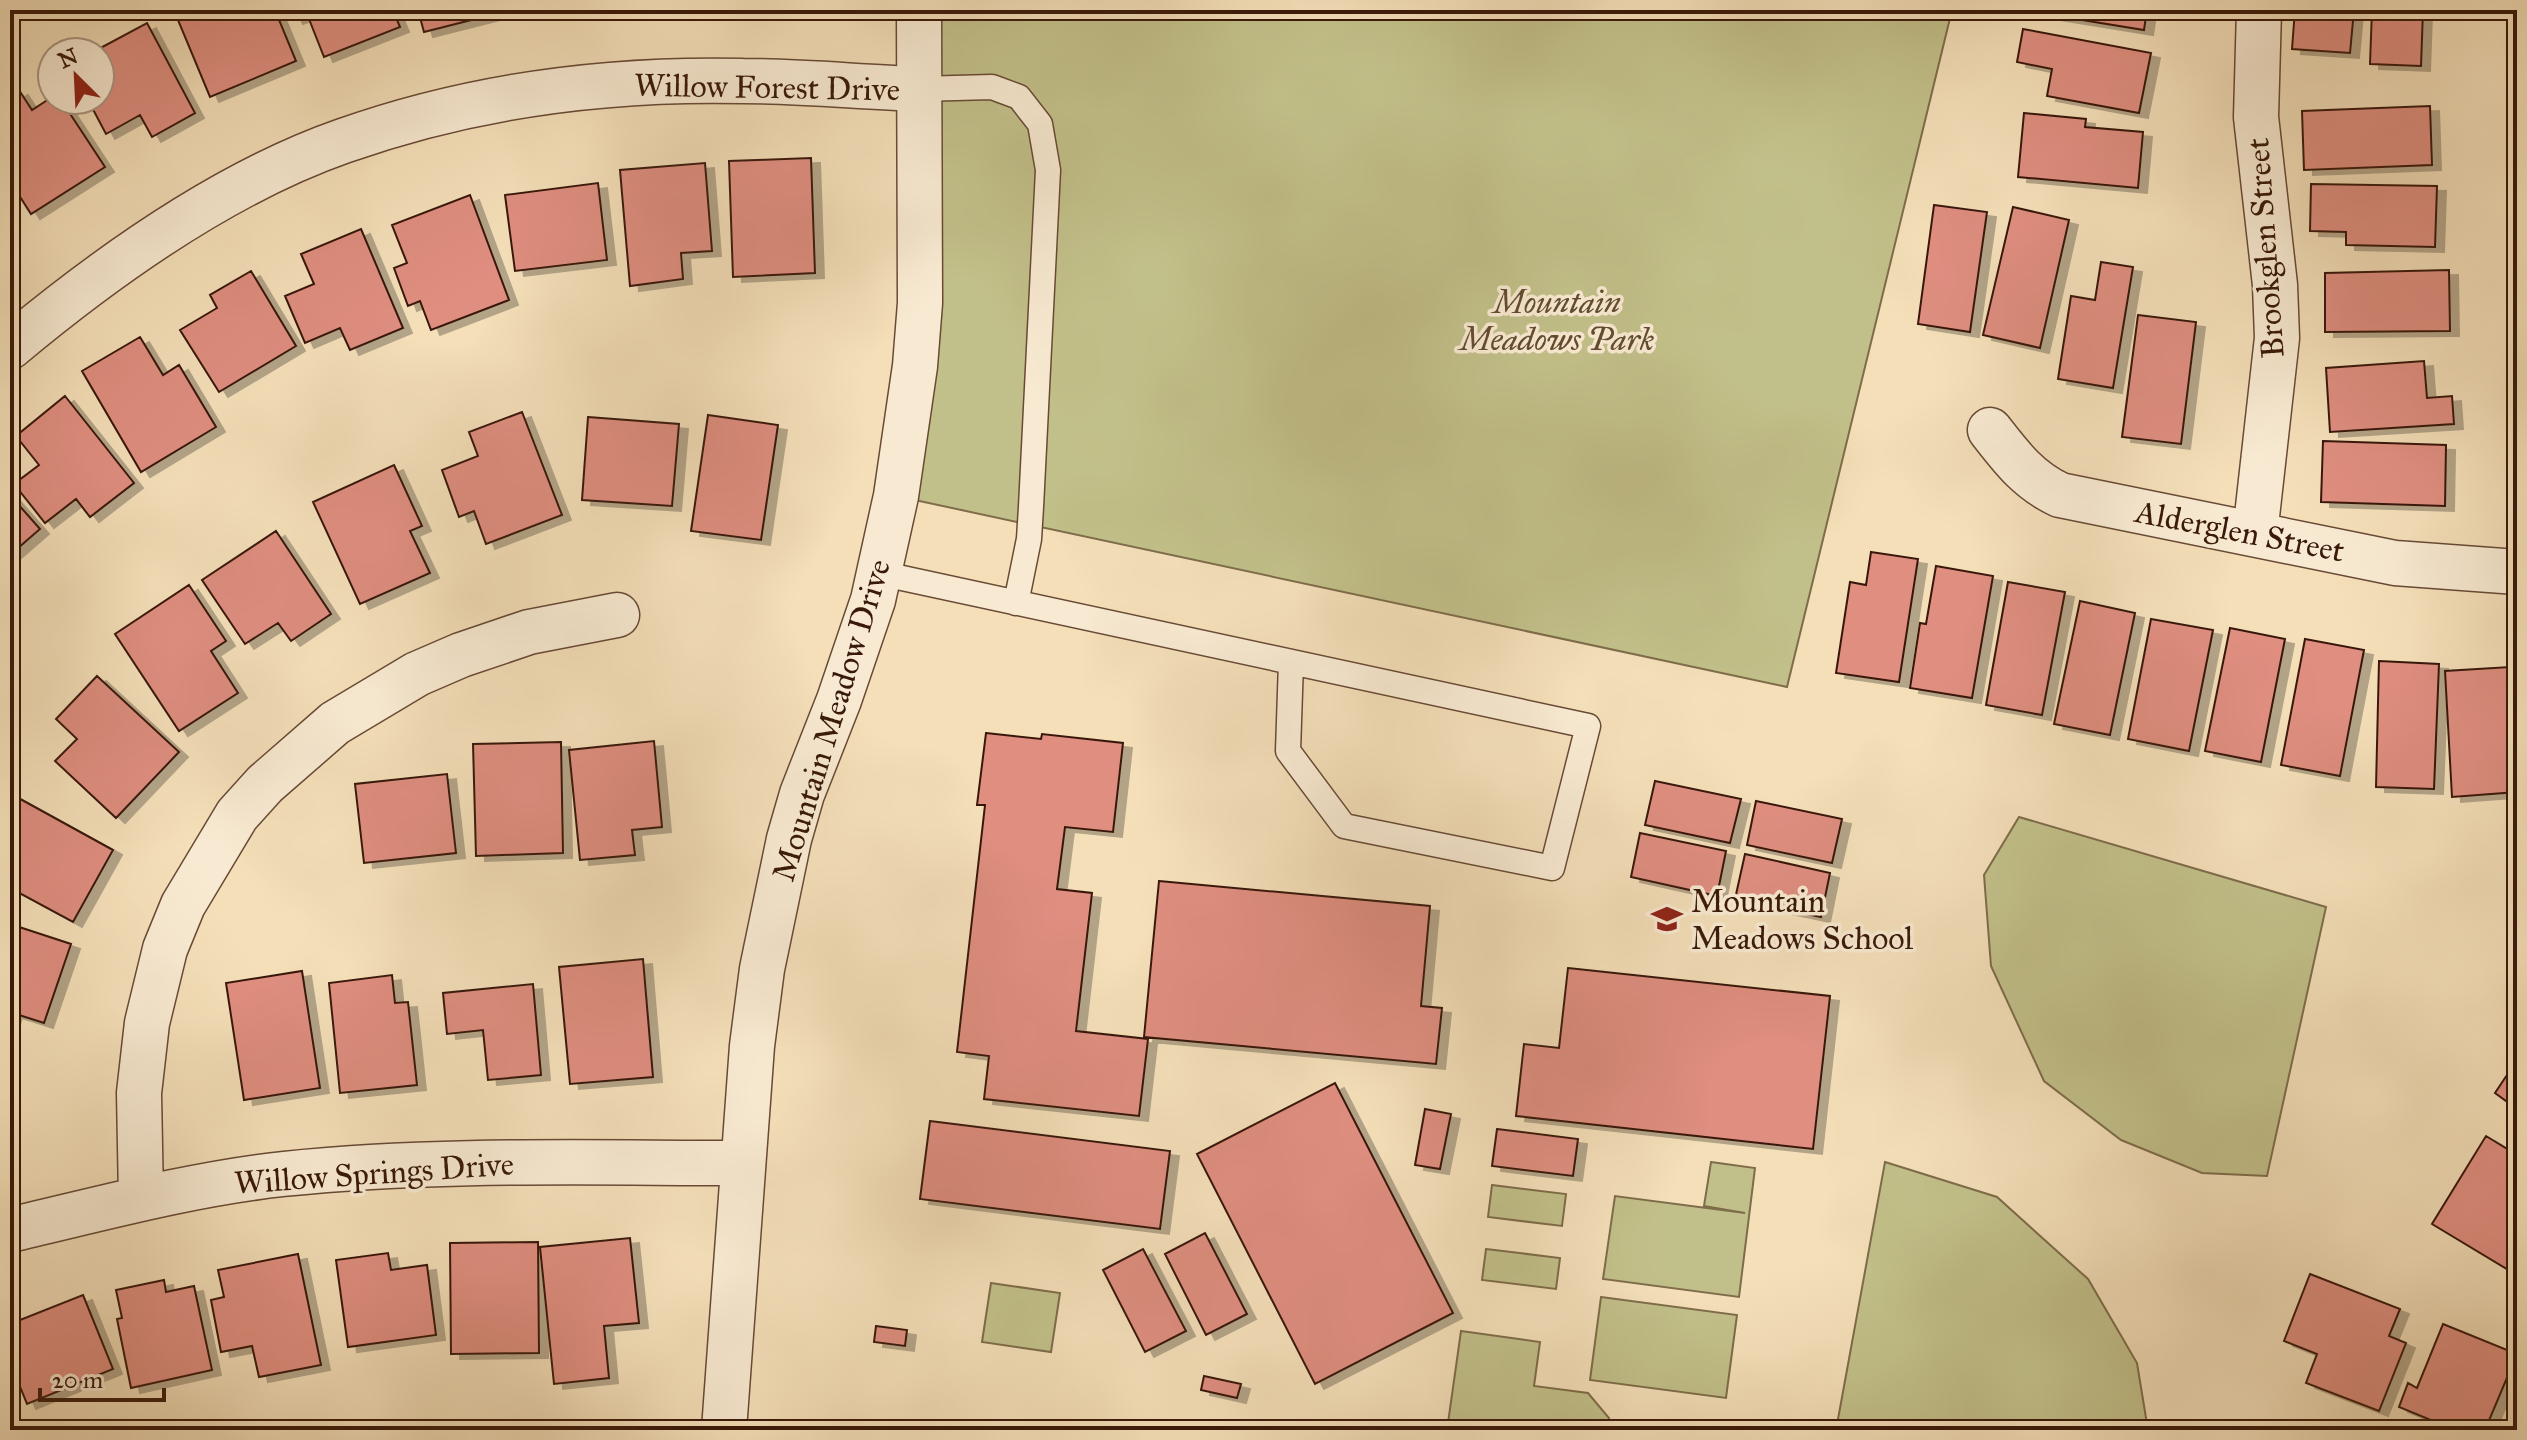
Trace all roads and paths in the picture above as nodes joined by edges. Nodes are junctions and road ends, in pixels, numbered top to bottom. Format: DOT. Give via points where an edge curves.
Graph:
graph roads {
  1 [pos="919,10"];
  2 [pos="2259,10"];
  3 [pos="918,89"];
  4 [pos="10,347"];
  5 [pos="1990,430"];
  6 [pos="2255,534"];
  7 [pos="2517,572"];
  8 [pos="879,573"];
  9 [pos="1016,603"];
  10 [pos="617,615"];
  11 [pos="1291,662"];
  12 [pos="743,1163"];
  13 [pos="141,1199"];
  14 [pos="10,1230"];
  15 [pos="724,1430"];
  1 -- 3 [label="street, Mountain Meadow Drive"];
  2 -- 6 [label="street, Brookglen Street" via="2256,117 2277,338"];
  3 -- 4 [label="street, Willow Forest Drive" via="742,80 630,85 497,99 432,114 342,141 206,207 137,249"];
  3 -- 8 [label="street, Mountain Meadow Drive" via="920,303 915,366"];
  3 -- 9 [label="lane" via="992,87 1019,97 1040,124 1048,170 1029,539"];
  5 -- 6 [label="street, Alderglen Street" via="2023,472 2060,495"];
  6 -- 7 [label="street, Alderglen Street" via="2395,563"];
  8 -- 9 [label="lane"];
  8 -- 12 [label="street, Mountain Meadow Drive" via="789,839 762,969"];
  9 -- 11 [label="lane"];
  10 -- 13 [label="street" via="529,632 417,674 335,723 237,815 183,905 165,949 147,1023 139,1093"];
  11 -- 11 [label="lane" via="1288,751 1344,826 1552,868 1588,726"];
  12 -- 13 [label="street, Willow Springs Drive" via="426,1163 284,1174"];
  12 -- 15 [label="street, Mountain Meadow Drive"];
  13 -- 14 [label="street, Willow Springs Drive"];
}
